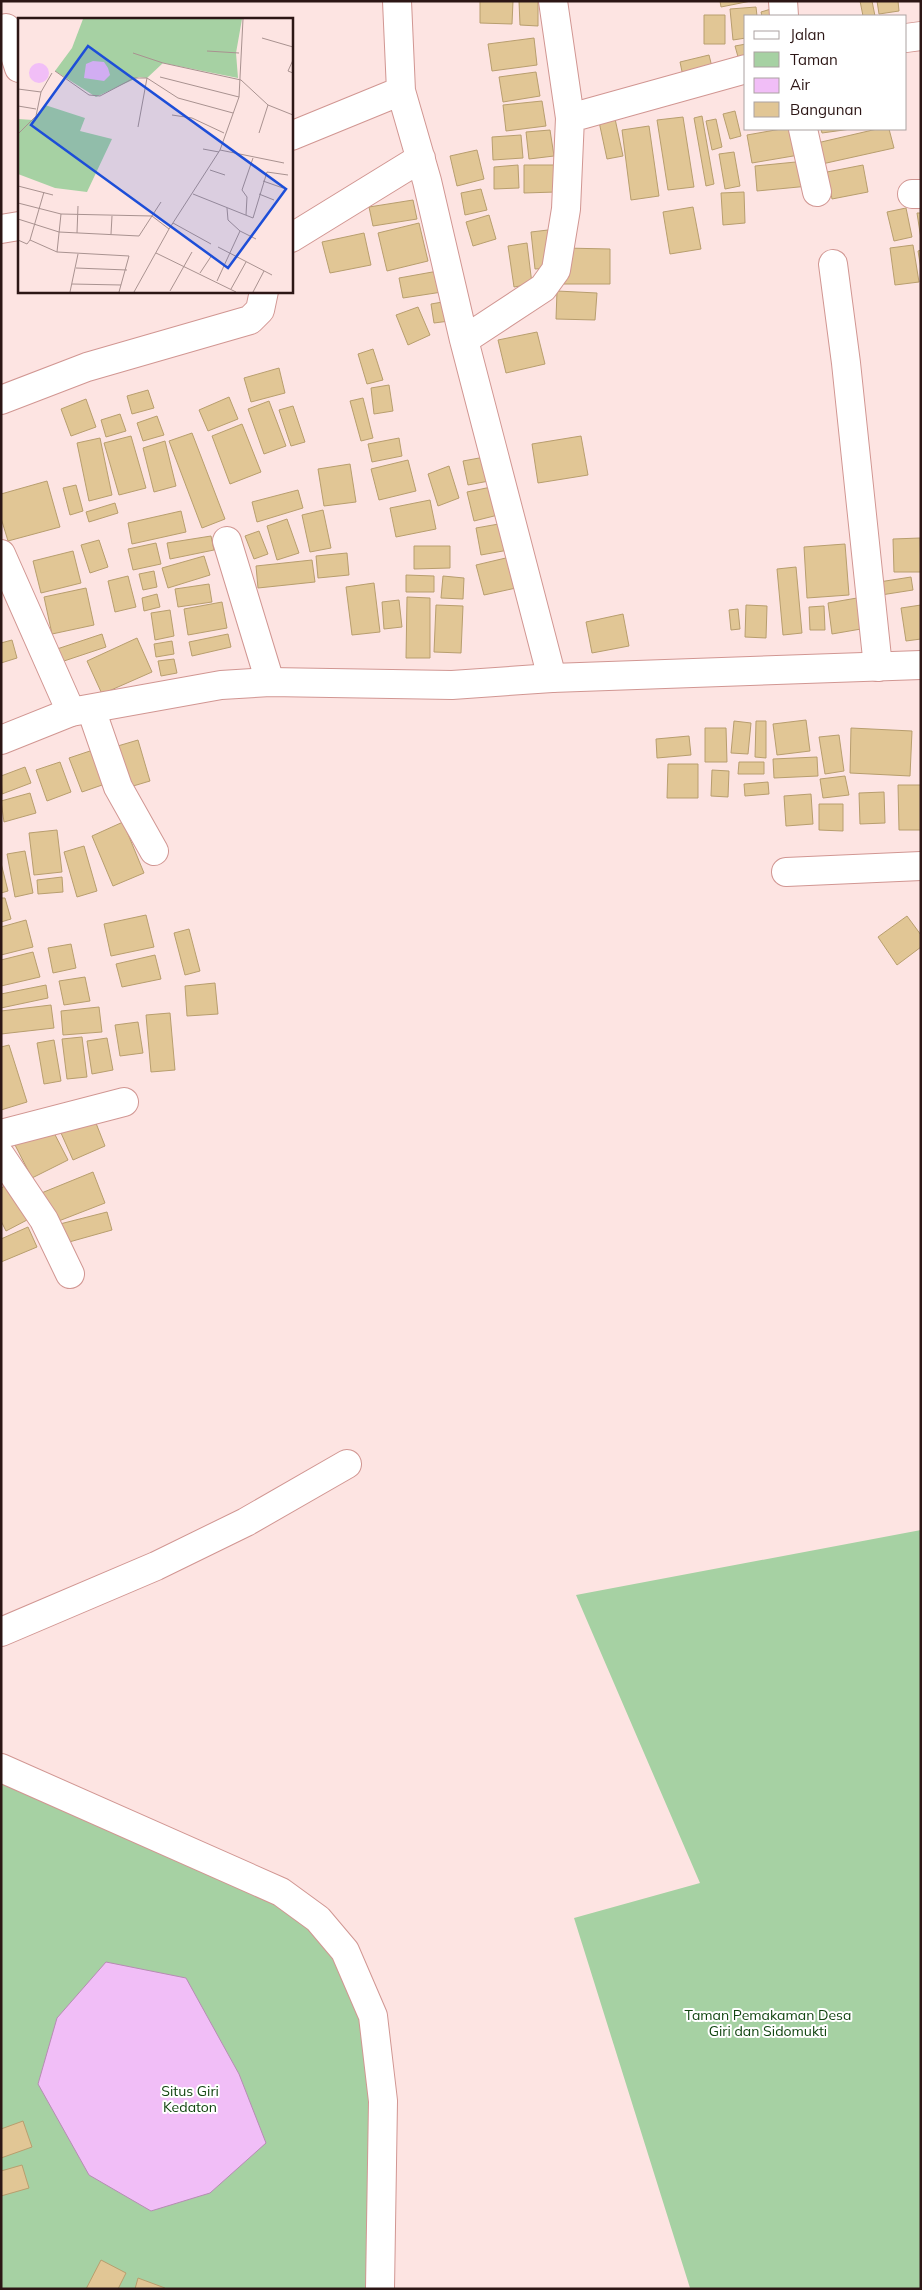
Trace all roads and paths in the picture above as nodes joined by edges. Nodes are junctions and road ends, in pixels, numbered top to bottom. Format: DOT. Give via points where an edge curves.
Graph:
graph roads {
  1 [pos="397,1"];
  2 [pos="553,1"];
  3 [pos="782,1"];
  4 [pos="784,15"];
  5 [pos="6,28"];
  6 [pos="921,36"];
  7 [pos="907,38"];
  8 [pos="18,65"];
  9 [pos="744,70"];
  10 [pos="401,91"];
  11 [pos="570,118"];
  12 [pos="803,130"];
  13 [pos="292,136"];
  14 [pos="421,158"];
  15 [pos="817,192"];
  16 [pos="18,226"];
  17 [pos="1,229"];
  18 [pos="292,237"];
  19 [pos="833,264"];
  20 [pos="264,292"];
  21 [pos="464,340"];
  22 [pos="1,400"];
  23 [pos="227,541"];
  24 [pos="1,554"];
  25 [pos="921,665"];
  26 [pos="878,666"];
  27 [pos="552,678"];
  28 [pos="270,682"];
  29 [pos="81,710"];
  30 [pos="1,740"];
  31 [pos="154,852"];
  32 [pos="921,866"];
  33 [pos="786,872"];
  34 [pos="124,1102"];
  35 [pos="1,1134"];
  36 [pos="1,1156"];
  37 [pos="70,1274"];
  38 [pos="347,1464"];
  39 [pos="1,1632"];
  40 [pos="1,1768"];
  41 [pos="380,2289"];
  1 -- 10 [label="street"];
  2 -- 11 [label="street"];
  3 -- 4 [label="street"];
  5 -- 8 [label="street"];
  6 -- 7 [label="street"];
  9 -- 11 [label="street"];
  10 -- 13 [label="street"];
  10 -- 14 [label="street"];
  11 -- 21 [label="street" via="566,209 556,270 543,288"];
  12 -- 15 [label="street"];
  14 -- 18 [label="street"];
  14 -- 21 [label="street"];
  16 -- 17 [label="street"];
  19 -- 26 [label="street"];
  20 -- 22 [label="street" via="260,310 250,320 95,364"];
  21 -- 27 [label="street"];
  23 -- 28 [label="street"];
  24 -- 29 [label="street"];
  25 -- 26 [label="street"];
  26 -- 27 [label="street"];
  27 -- 28 [label="street" via="452,685"];
  28 -- 29 [label="street" via="221,685"];
  29 -- 30 [label="street"];
  29 -- 31 [label="street"];
  32 -- 33 [label="street"];
  34 -- 35 [label="street"];
  36 -- 37 [label="street" via="44,1220"];
  38 -- 39 [label="street" via="246,1522 156,1566"];
  40 -- 41 [label="street" via="281,1892 318,1919 345,1951 373,2016 382,2101"];
}
